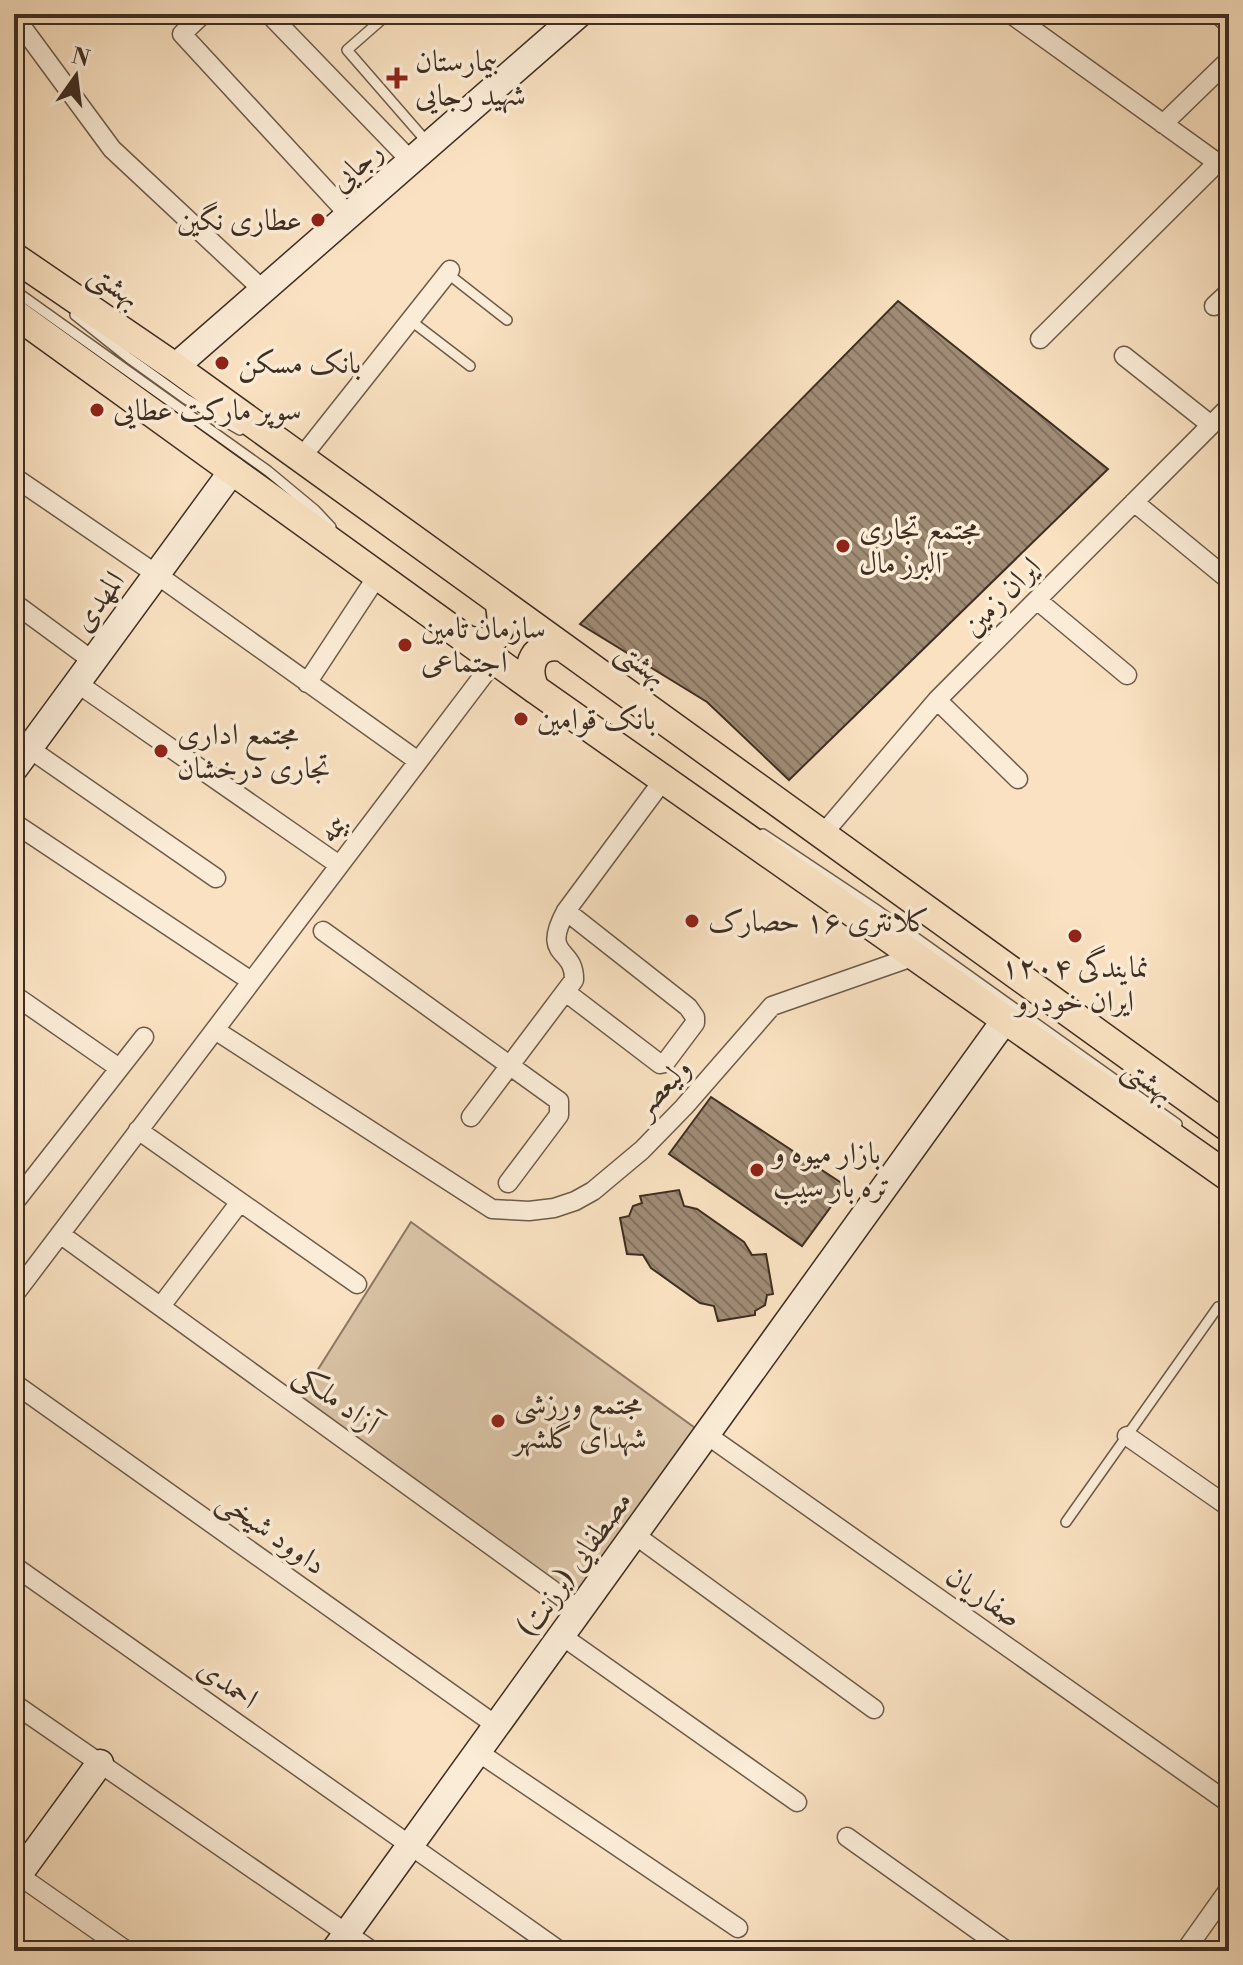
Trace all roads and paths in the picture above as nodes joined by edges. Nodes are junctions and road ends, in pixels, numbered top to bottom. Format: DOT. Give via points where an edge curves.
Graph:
graph roads {
  1 [pos="203,14"];
  2 [pos="269,14"];
  3 [pos="388,14"];
  4 [pos="579,14"];
  5 [pos="1011,14"];
  6 [pos="1211,14"];
  7 [pos="14,16"];
  8 [pos="1229,30"];
  9 [pos="1229,60"];
  10 [pos="1163,124"];
  11 [pos="420,153"];
  12 [pos="1223,167"];
  13 [pos="349,215"];
  14 [pos="14,257"];
  15 [pos="449,272"];
  16 [pos="14,290"];
  17 [pos="263,290"];
  18 [pos="1229,292"];
  19 [pos="62,305"];
  20 [pos="1214,306"];
  21 [pos="14,313"];
  22 [pos="410,320"];
  23 [pos="507,320"];
  24 [pos="1040,339"];
  25 [pos="1124,356"];
  26 [pos="470,366"];
  27 [pos="175,367"];
  28 [pos="1229,407"];
  29 [pos="1211,425"];
  30 [pos="247,435"];
  31 [pos="304,467"];
  32 [pos="233,470"];
  33 [pos="14,477"];
  34 [pos="1134,502"];
  35 [pos="372,570"];
  36 [pos="156,574"];
  37 [pos="1229,580"];
  38 [pos="1037,600"];
  39 [pos="499,602"];
  40 [pos="14,603"];
  41 [pos="468,640"];
  42 [pos="562,647"];
  43 [pos="495,660"];
  44 [pos="85,672"];
  45 [pos="1127,675"];
  46 [pos="307,683"];
  47 [pos="535,689"];
  48 [pos="937,700"];
  49 [pos="19,752"];
  50 [pos="418,761"];
  51 [pos="664,779"];
  52 [pos="1018,779"];
  53 [pos="749,782"];
  54 [pos="689,796"];
  55 [pos="778,815"];
  56 [pos="14,823"];
  57 [pos="822,835"];
  58 [pos="339,865"];
  59 [pos="216,878"];
  60 [pos="566,911"];
  61 [pos="323,931"];
  62 [pos="970,954"];
  63 [pos="915,956"];
  64 [pos="251,981"];
  65 [pos="567,993"];
  66 [pos="14,995"];
  67 [pos="1005,1020"];
  68 [pos="215,1030"];
  69 [pos="144,1037"];
  70 [pos="510,1066"];
  71 [pos="119,1068"];
  72 [pos="471,1117"];
  73 [pos="1182,1127"];
  74 [pos="1228,1129"];
  75 [pos="138,1130"];
  76 [pos="1229,1177"];
  77 [pos="508,1183"];
  78 [pos="17,1194"];
  79 [pos="240,1202"];
  80 [pos="60,1234"];
  81 [pos="357,1284"];
  82 [pos="14,1295"];
  83 [pos="161,1306"];
  84 [pos="1218,1307"];
  85 [pos="14,1383"];
  86 [pos="707,1435"];
  87 [pos="1127,1436"];
  88 [pos="1229,1507"];
  89 [pos="1066,1522"];
  90 [pos="635,1535"];
  91 [pos="14,1566"];
  92 [pos="580,1610"];
  93 [pos="562,1636"];
  94 [pos="14,1704"];
  95 [pos="874,1709"];
  96 [pos="497,1726"];
  97 [pos="478,1752"];
  98 [pos="100,1763"];
  99 [pos="797,1802"];
  100 [pos="1229,1803"];
  101 [pos="847,1837"];
  102 [pos="411,1846"];
  103 [pos="15,1876"];
  104 [pos="1229,1889"];
  105 [pos="738,1928"];
  106 [pos="341,1942"];
  107 [pos="127,1951"];
  108 [pos="372,1951"];
  109 [pos="560,1951"];
  110 [pos="1007,1951"];
  111 [pos="1185,1951"];
  1 -- 13 [label="street" via="182,34"];
  2 -- 11 [label="street"];
  3 -- 11 [label="lane" via="347,50"];
  4 -- 11 [label="street, رجایی"];
  5 -- 10 [label="street"];
  6 -- 8 [label="lane"];
  7 -- 17 [label="street" via="112,149"];
  9 -- 10 [label="street"];
  10 -- 12 [label="street"];
  11 -- 13 [label="street, رجایی"];
  12 -- 24 [label="street"];
  13 -- 17 [label="street, رجایی"];
  14 -- 27 [label="main road, بهشتی"];
  15 -- 22 [label="street"];
  15 -- 23 [label="lane"];
  16 -- 35 [label="lane" via="268,471 315,510"];
  17 -- 27 [label="street, رجایی"];
  18 -- 20 [label="street"];
  19 -- 30 [label="lane" via="186,399"];
  21 -- 32 [label="main road, بهشتی"];
  22 -- 26 [label="lane"];
  22 -- 31 [label="street"];
  25 -- 29 [label="street"];
  27 -- 31 [label="main road, بهشتی"];
  28 -- 29 [label="street, ایران زمین"];
  29 -- 34 [label="street, ایران زمین"];
  31 -- 39 [label="main road, بهشتی"];
  32 -- 35 [label="main road, بهشتی"];
  32 -- 36 [label="street, المهدی"];
  33 -- 36 [label="street"];
  34 -- 37 [label="street"];
  34 -- 38 [label="street, ایران زمین"];
  35 -- 41 [label="main road, بهشتی"];
  35 -- 46 [label="street"];
  36 -- 44 [label="street, المهدی"];
  36 -- 46 [label="street"];
  38 -- 45 [label="street"];
  38 -- 48 [label="street, ایران زمین"];
  39 -- 41 [label="main road" via="503,624 496,636 482,643"];
  39 -- 42 [label="main road, بهشتی"];
  40 -- 44 [label="street"];
  41 -- 43 [label="main road, بهشتی"];
  42 -- 47 [label="main road" via="547,647 534,655 529,669"];
  42 -- 53 [label="main road, بهشتی"];
  43 -- 47 [label="main road, بهشتی"];
  43 -- 50 [label="street, بیمه"];
  44 -- 49 [label="street, المهدی"];
  44 -- 58 [label="street"];
  46 -- 50 [label="street"];
  47 -- 51 [label="main road, بهشتی"];
  48 -- 52 [label="street"];
  48 -- 57 [label="street, ایران زمین"];
  49 -- 59 [label="street"];
  50 -- 58 [label="street, بیمه"];
  51 -- 54 [label="main road, بهشتی"];
  51 -- 60 [label="street"];
  53 -- 55 [label="lane"];
  53 -- 57 [label="main road, بهشتی"];
  54 -- 63 [label="main road, بهشتی"];
  54 -- 73 [label="lane" via="774,840"];
  56 -- 64 [label="street"];
  57 -- 74 [label="main road, بهشتی"];
  58 -- 64 [label="street, بیمه"];
  60 -- 65 [label="street" via="554,938 574,970"];
  60 -- 65 [label="street" via="688,1007 695,1023 660,1064"];
  61 -- 70 [label="street"];
  62 -- 74 [label="lane"];
  63 -- 67 [label="main road, بهشتی"];
  63 -- 68 [label="street, ولیعصر" via="772,1006 642,1150 575,1201 529,1211 492,1209"];
  64 -- 68 [label="street, بیمه"];
  65 -- 70 [label="street"];
  66 -- 71 [label="street"];
  67 -- 76 [label="main road, بهشتی"];
  67 -- 86 [label="street, مصطفایی (برزنت)"];
  68 -- 75 [label="street, بیمه"];
  69 -- 71 [label="street"];
  70 -- 72 [label="street"];
  70 -- 77 [label="street" via="559,1101 560,1109"];
  71 -- 78 [label="street"];
  75 -- 79 [label="street"];
  75 -- 80 [label="street, بیمه"];
  79 -- 81 [label="street"];
  79 -- 83 [label="street"];
  80 -- 82 [label="street, بیمه"];
  80 -- 83 [label="street, آزاد ملکی"];
  83 -- 92 [label="street, آزاد ملکی"];
  84 -- 87 [label="lane"];
  85 -- 96 [label="street, داوود شیخی"];
  86 -- 90 [label="street, مصطفایی (برزنت)"];
  86 -- 100 [label="street, صفاریان"];
  87 -- 88 [label="street"];
  87 -- 89 [label="lane"];
  90 -- 92 [label="street, مصطفایی (برزنت)"];
  90 -- 95 [label="street"];
  91 -- 102 [label="street, احمدی"];
  92 -- 93 [label="street, مصطفایی (برزنت)"];
  93 -- 96 [label="street, مصطفایی (برزنت)"];
  93 -- 99 [label="street"];
  94 -- 98 [label="street"];
  96 -- 97 [label="street, مصطفایی (برزنت)"];
  97 -- 102 [label="street, مصطفایی (برزنت)"];
  97 -- 105 [label="street"];
  98 -- 103 [label="street"];
  98 -- 106 [label="street"];
  101 -- 110 [label="street"];
  102 -- 106 [label="street, مصطفایی (برزنت)"];
  102 -- 109 [label="street, احمدی"];
  103 -- 107 [label="street"];
  104 -- 111 [label="street"];
  106 -- 108 [label="street"];
}
